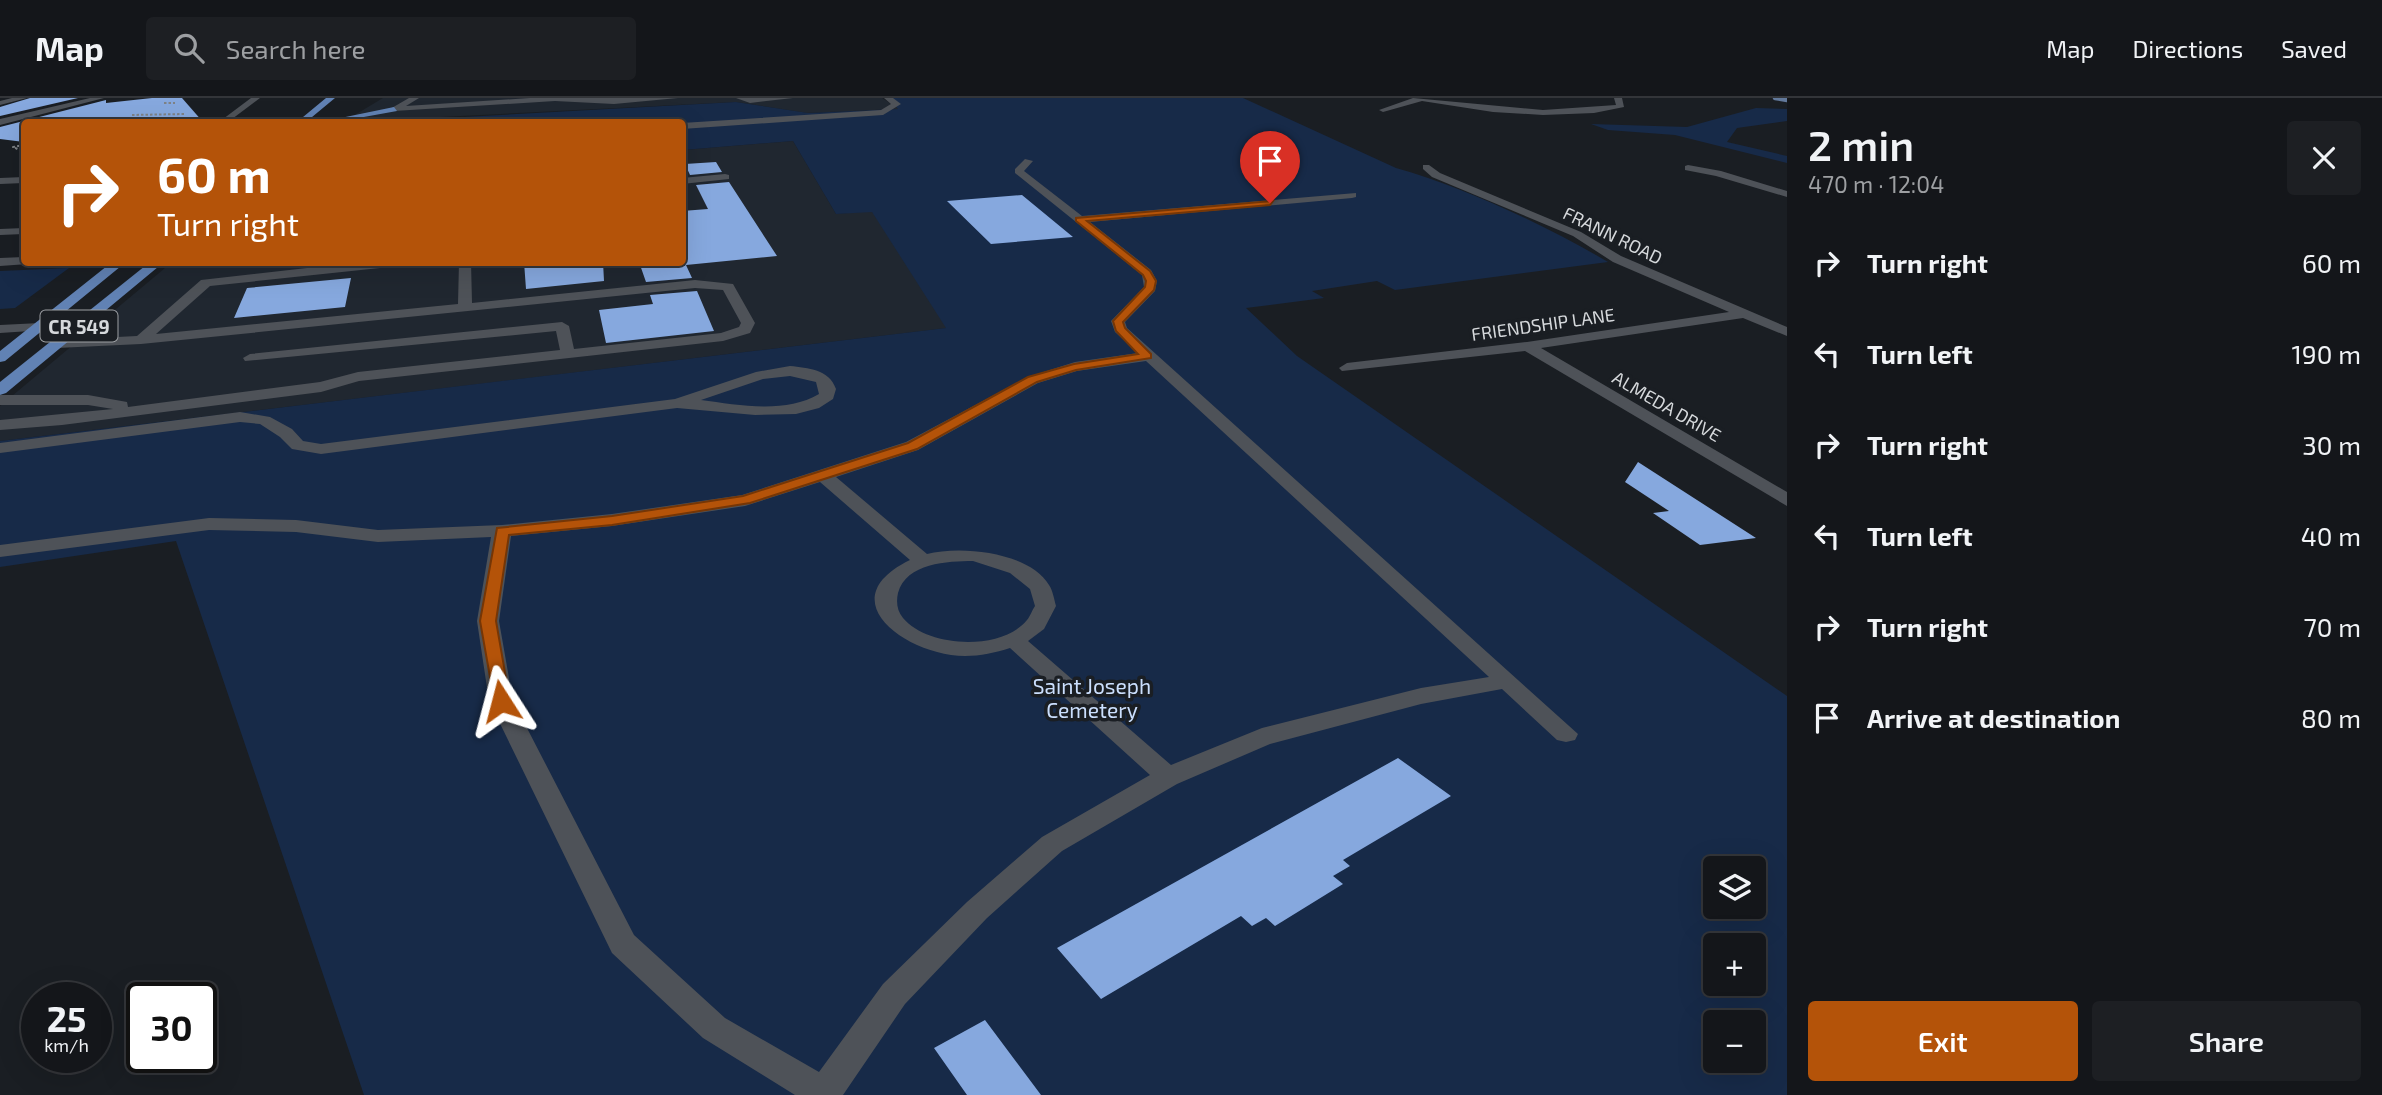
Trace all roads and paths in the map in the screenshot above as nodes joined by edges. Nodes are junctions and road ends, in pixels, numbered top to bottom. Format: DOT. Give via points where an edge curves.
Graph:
graph roads {
  1 [pos="23,98"];
  2 [pos="67,98"];
  3 [pos="100,98"];
  4 [pos="256,98"];
  5 [pos="331,98"];
  6 [pos="415,98"];
  7 [pos="568,98"];
  8 [pos="674,98"];
  9 [pos="740,98"];
  10 [pos="789,98"];
  11 [pos="888,98"];
  12 [pos="1419,98"];
  13 [pos="1618,98"];
  14 [pos="556,99"];
  15 [pos="643,99"];
  16 [pos="491,100"];
  17 [pos="0,103"];
  18 [pos="163,103"];
  19 [pos="175,103"];
  20 [pos="367,103"];
  21 [pos="347,105"];
  22 [pos="394,109"];
  23 [pos="1383,110"];
  24 [pos="0,113"];
  25 [pos="186,114"];
  26 [pos="132,115"];
  27 [pos="465,116"];
  28 [pos="227,119"];
  29 [pos="305,119"];
  30 [pos="333,119"];
  31 [pos="336,119"];
  32 [pos="345,119"];
  33 [pos="0,122"];
  34 [pos="686,126"];
  35 [pos="1028,161"];
  36 [pos="1426,167"];
  37 [pos="1688,168"];
  38 [pos="725,177"];
  39 [pos="21,180"];
  40 [pos="0,181"];
  41 [pos="686,181"];
  42 [pos="1787,194"];
  43 [pos="1352,195"];
  44 [pos="1079,220"];
  45 [pos="21,230"];
  46 [pos="0,232"];
  47 [pos="21,261"];
  48 [pos="0,262"];
  49 [pos="115,266"];
  50 [pos="153,266"];
  51 [pos="358,266"];
  52 [pos="465,266"];
  53 [pos="465,307"];
  54 [pos="1744,314"];
  55 [pos="40,327"];
  56 [pos="0,329"];
  57 [pos="1787,332"];
  58 [pos="141,340"];
  59 [pos="57,344"];
  60 [pos="364,346"];
  61 [pos="1527,346"];
  62 [pos="568,353"];
  63 [pos="1147,356"];
  64 [pos="0,358"];
  65 [pos="250,358"];
  66 [pos="1347,368"];
  67 [pos="358,377"];
  68 [pos="0,390"];
  69 [pos="0,400"];
  70 [pos="677,403"];
  71 [pos="140,408"];
  72 [pos="0,425"];
  73 [pos="0,448"];
  74 [pos="824,475"];
  75 [pos="1787,500"];
  76 [pos="502,531"];
  77 [pos="0,551"];
  78 [pos="924,561"];
  79 [pos="1015,641"];
  80 [pos="1507,681"];
  81 [pos="1566,734"];
  82 [pos="1168,778"];
  83 [pos="825,1094"];
  1 -- 17 [label="street"];
  2 -- 24 [label="street"];
  3 -- 33 [label="street"];
  4 -- 28 [label="street"];
  5 -- 29 [label="main road"];
  6 -- 22 [label="street"];
  7 -- 14 [label="street"];
  8 -- 15 [label="street"];
  9 -- 10 [label="street"];
  11 -- 34 [label="street" via="897,104 883,112"];
  12 -- 13 [label="street" via="1536,114 1620,107"];
  12 -- 23 [label="street"];
  14 -- 15 [label="street"];
  14 -- 16 [label="street"];
  16 -- 22 [label="street"];
  16 -- 27 [label="street"];
  18 -- 19 [label="path"];
  20 -- 31 [label="main road"];
  21 -- 30 [label="main road"];
  22 -- 32 [label="main road"];
  25 -- 26 [label="path"];
  35 -- 44 [label="street" via="1018,171"];
  36 -- 54 [label="street, FRANN ROAD" via="1577,234 1617,260"];
  37 -- 42 [label="street"];
  38 -- 41 [label="street"];
  39 -- 40 [label="street"];
  43 -- 44 [label="street"];
  44 -- 63 [label="street" via="1147,273 1151,281 1150,288 1118,321 1120,329"];
  45 -- 46 [label="street"];
  47 -- 48 [label="street"];
  49 -- 55 [label="main road, CR 549"];
  50 -- 59 [label="main road, CR 549"];
  51 -- 58 [label="street" via="201,285"];
  52 -- 53 [label="street"];
  53 -- 58 [label="street"];
  53 -- 62 [label="street" via="713,284 728,287 748,323 745,330 723,337"];
  54 -- 57 [label="street, FRANN ROAD"];
  54 -- 61 [label="street, FRIENDSHIP LANE"];
  55 -- 56 [label="street"];
  55 -- 64 [label="main road, CR 549"];
  58 -- 59 [label="street"];
  59 -- 68 [label="main road, CR 549"];
  60 -- 62 [label="street" via="562,326"];
  60 -- 65 [label="street"];
  60 -- 67 [label="street"];
  61 -- 66 [label="street, FRIENDSHIP LANE"];
  61 -- 75 [label="street, ALMEDA DRIVE"];
  62 -- 67 [label="street"];
  63 -- 74 [label="street" via="1074,367 1032,380 912,446"];
  63 -- 80 [label="street"];
  67 -- 71 [label="street" via="321,387"];
  69 -- 71 [label="street" via="88,400"];
  70 -- 70 [label="street" via="775,373 806,372 826,382 829,389 819,403 792,411"];
  70 -- 73 [label="street" via="321,449 298,445 264,420 240,418"];
  71 -- 72 [label="street"];
  74 -- 76 [label="street" via="745,500"];
  74 -- 78 [label="street"];
  76 -- 77 [label="street" via="378,536 296,526 209,524"];
  76 -- 83 [label="street" via="488,621 501,701 623,944 713,1028"];
  78 -- 79 [label="street" via="974,555 1021,569 1037,582 1045,598 1044,614 1034,629"];
  78 -- 79 [label="street" via="905,569 885,595 887,610 897,625 937,646 964,650"];
  79 -- 82 [label="street"];
  80 -- 81 [label="street"];
  80 -- 82 [label="street" via="1408,699 1275,733"];
  82 -- 83 [label="street" via="1052,844 976,910 894,994"];
}
